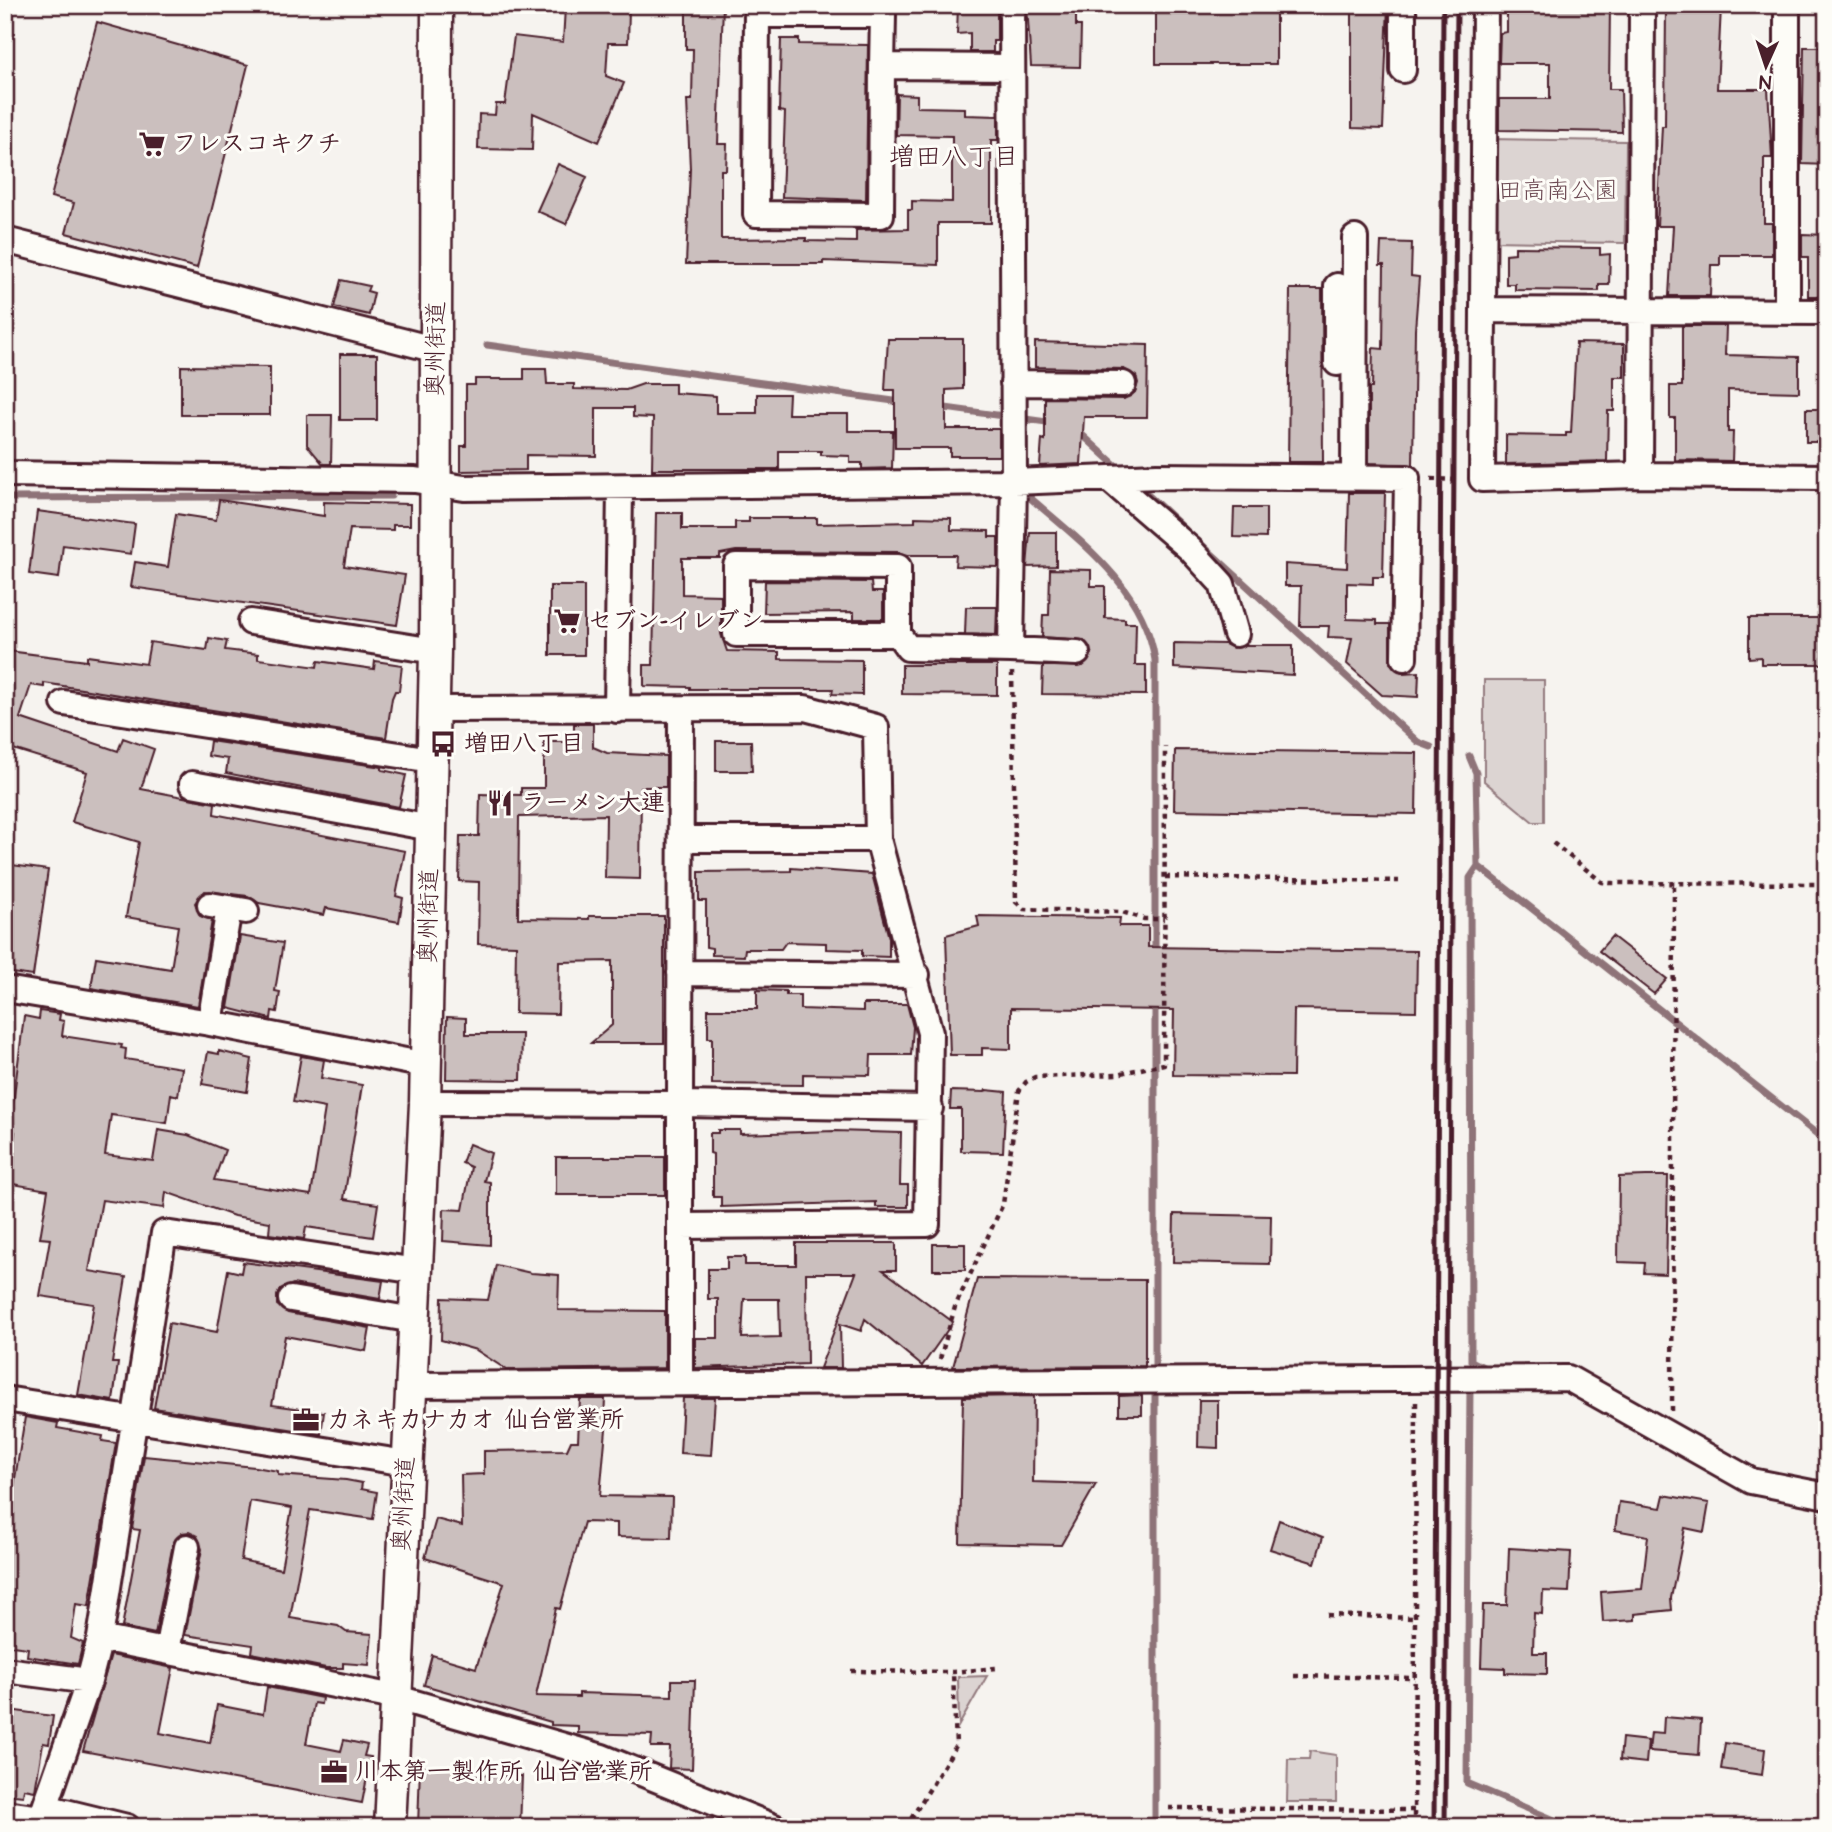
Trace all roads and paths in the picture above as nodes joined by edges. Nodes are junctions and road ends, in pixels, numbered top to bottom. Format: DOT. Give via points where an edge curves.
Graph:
graph roads {
  1 [pos="437,5"];
  2 [pos="1012,5"];
  3 [pos="1403,5"];
  4 [pos="1485,5"];
  5 [pos="1642,5"];
  6 [pos="1787,5"];
  7 [pos="757,10"];
  8 [pos="882,66"];
  9 [pos="1012,67"];
  10 [pos="1403,70"];
  11 [pos="1355,238"];
  12 [pos="5,240"];
  13 [pos="1337,286"];
  14 [pos="1482,310"];
  15 [pos="1641,311"];
  16 [pos="1787,312"];
  17 [pos="1827,312"];
  18 [pos="437,350"];
  19 [pos="1013,383"];
  20 [pos="1123,384"];
  21 [pos="5,474"];
  22 [pos="1640,475"];
  23 [pos="1346,477"];
  24 [pos="1827,477"];
  25 [pos="1124,478"];
  26 [pos="1407,478"];
  27 [pos="1482,479"];
  28 [pos="1014,482"];
  29 [pos="434,485"];
  30 [pos="620,488"];
  31 [pos="251,622"];
  32 [pos="1236,634"];
  33 [pos="898,635"];
  34 [pos="1011,650"];
  35 [pos="435,651"];
  36 [pos="1077,653"];
  37 [pos="1404,658"];
  38 [pos="64,703"];
  39 [pos="433,709"];
  40 [pos="617,710"];
  41 [pos="681,710"];
  42 [pos="1165,747"];
  43 [pos="432,760"];
  44 [pos="192,784"];
  45 [pos="431,828"];
  46 [pos="681,839"];
  47 [pos="878,839"];
  48 [pos="1553,843"];
  49 [pos="1164,877"];
  50 [pos="1399,881"];
  51 [pos="1674,883"];
  52 [pos="1827,884"];
  53 [pos="228,908"];
  54 [pos="1162,919"];
  55 [pos="680,973"];
  56 [pos="917,975"];
  57 [pos="5,989"];
  58 [pos="210,1023"];
  59 [pos="426,1065"];
  60 [pos="425,1103"];
  61 [pos="680,1104"];
  62 [pos="929,1108"];
  63 [pos="680,1226"];
  64 [pos="417,1270"];
  65 [pos="290,1300"];
  66 [pos="414,1320"];
  67 [pos="1416,1379"];
  68 [pos="933,1380"];
  69 [pos="680,1382"];
  70 [pos="411,1385"];
  71 [pos="5,1399"];
  72 [pos="136,1420"];
  73 [pos="1672,1437"];
  74 [pos="406,1463"];
  75 [pos="1827,1496"];
  76 [pos="187,1547"];
  77 [pos="1327,1615"];
  78 [pos="1415,1618"];
  79 [pos="100,1637"];
  80 [pos="167,1651"];
  81 [pos="997,1668"];
  82 [pos="5,1670"];
  83 [pos="851,1671"];
  84 [pos="953,1672"];
  85 [pos="1294,1676"];
  86 [pos="1415,1678"];
  87 [pos="89,1681"];
  88 [pos="394,1697"];
  89 [pos="1169,1808"];
  90 [pos="1414,1810"];
  91 [pos="5,1813"];
  92 [pos="41,1817"];
  93 [pos="127,1827"];
  94 [pos="390,1827"];
  95 [pos="774,1827"];
  96 [pos="906,1827"];
  97 [pos="1414,1827"];
  1 -- 18 [label="main road, 奥州街道"];
  2 -- 9 [label="street"];
  3 -- 10 [label="street"];
  4 -- 14 [label="street"];
  5 -- 15 [label="street"];
  6 -- 16 [label="street"];
  7 -- 8 [label="street" via="883,15"];
  7 -- 8 [label="street" via="756,214 881,215"];
  8 -- 9 [label="street"];
  9 -- 19 [label="street"];
  11 -- 23 [label="street"];
  12 -- 18 [label="street"];
  13 -- 23 [label="street"];
  14 -- 15 [label="street"];
  14 -- 27 [label="street"];
  15 -- 16 [label="street"];
  15 -- 22 [label="street"];
  16 -- 17 [label="street"];
  18 -- 29 [label="main road, 奥州街道"];
  19 -- 20 [label="street"];
  19 -- 28 [label="street"];
  21 -- 29 [label="street" via="415,480"];
  22 -- 24 [label="street"];
  22 -- 27 [label="street"];
  23 -- 25 [label="street"];
  23 -- 26 [label="street"];
  25 -- 28 [label="street"];
  25 -- 32 [label="street" via="1222,584"];
  26 -- 27 [label="path"];
  26 -- 37 [label="street"];
  28 -- 30 [label="street"];
  28 -- 34 [label="street"];
  29 -- 30 [label="street"];
  29 -- 35 [label="main road, 奥州街道"];
  30 -- 40 [label="street"];
  31 -- 35 [label="street"];
  33 -- 33 [label="street" via="736,634 736,566 898,566"];
  33 -- 34 [label="street" via="908,648"];
  34 -- 36 [label="street"];
  34 -- 54 [label="path" via="1016,902 1024,909 1122,912"];
  35 -- 39 [label="main road, 奥州街道"];
  38 -- 43 [label="street"];
  39 -- 40 [label="street"];
  39 -- 43 [label="main road, 奥州街道"];
  40 -- 41 [label="street"];
  41 -- 46 [label="street"];
  41 -- 47 [label="street" via="805,708 876,727"];
  42 -- 49 [label="path"];
  43 -- 45 [label="main road, 奥州街道"];
  44 -- 45 [label="street"];
  45 -- 59 [label="main road, 奥州街道"];
  46 -- 47 [label="street"];
  46 -- 55 [label="street"];
  47 -- 56 [label="street"];
  48 -- 51 [label="path" via="1602,881"];
  49 -- 50 [label="path"];
  49 -- 54 [label="path"];
  51 -- 52 [label="path"];
  51 -- 73 [label="path"];
  53 -- 58 [label="street"];
  54 -- 68 [label="path" via="1164,1064 1117,1074 1035,1077 1019,1091 1003,1204 955,1307"];
  55 -- 56 [label="street"];
  55 -- 61 [label="street"];
  56 -- 62 [label="street" via="930,1033"];
  57 -- 58 [label="street"];
  58 -- 59 [label="street"];
  59 -- 60 [label="main road, 奥州街道"];
  60 -- 61 [label="street"];
  60 -- 64 [label="main road, 奥州街道"];
  61 -- 62 [label="street"];
  61 -- 63 [label="street"];
  62 -- 63 [label="street" via="928,1224"];
  63 -- 69 [label="street"];
  64 -- 66 [label="main road, 奥州街道"];
  64 -- 72 [label="street" via="164,1233"];
  65 -- 66 [label="street"];
  66 -- 70 [label="main road, 奥州街道"];
  67 -- 68 [label="street"];
  67 -- 73 [label="street" via="1568,1378"];
  67 -- 78 [label="path"];
  68 -- 69 [label="street"];
  69 -- 70 [label="street"];
  70 -- 74 [label="main road, 奥州街道"];
  71 -- 72 [label="street"];
  72 -- 74 [label="street"];
  72 -- 79 [label="street"];
  73 -- 75 [label="street" via="1751,1482"];
  74 -- 88 [label="main road, 奥州街道"];
  76 -- 80 [label="street"];
  77 -- 78 [label="path"];
  78 -- 86 [label="path"];
  79 -- 80 [label="street"];
  79 -- 87 [label="street"];
  80 -- 88 [label="street"];
  81 -- 84 [label="path"];
  82 -- 87 [label="street"];
  83 -- 84 [label="path"];
  84 -- 96 [label="path" via="956,1746"];
  85 -- 86 [label="path"];
  86 -- 90 [label="path"];
  87 -- 92 [label="street"];
  88 -- 94 [label="main road, 奥州街道"];
  88 -- 95 [label="street" via="602,1757"];
  89 -- 90 [label="path"];
  90 -- 97 [label="path"];
  91 -- 92 [label="street"];
  92 -- 93 [label="street"];
}
